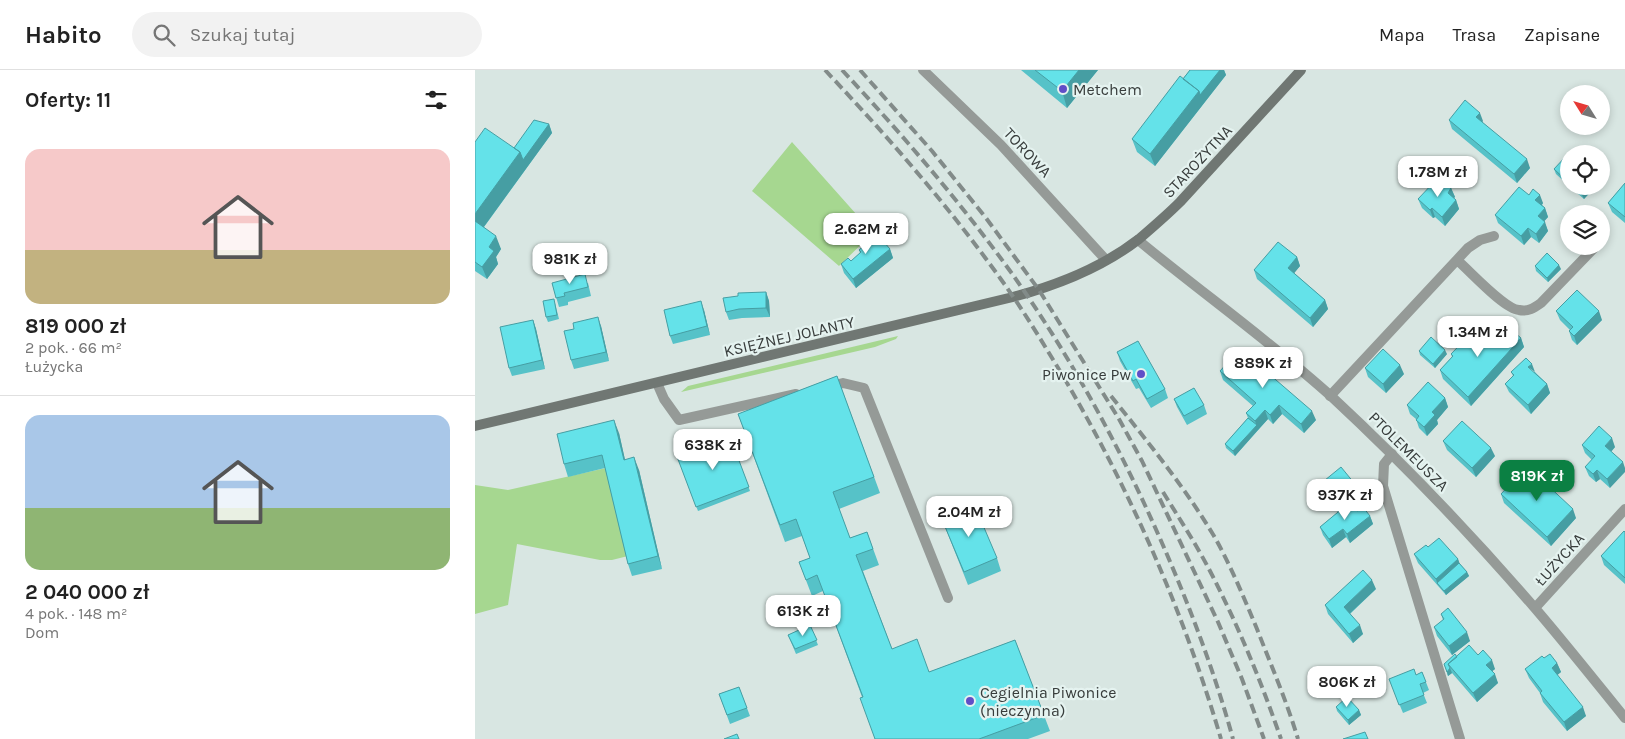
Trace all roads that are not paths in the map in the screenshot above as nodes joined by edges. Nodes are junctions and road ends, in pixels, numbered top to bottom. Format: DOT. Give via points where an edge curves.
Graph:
graph roads {
  1 [pos="923,70"];
  2 [pos="1301,70"];
  3 [pos="1494,236"];
  4 [pos="1138,240"];
  5 [pos="1587,255"];
  6 [pos="1106,260"];
  7 [pos="1457,260"];
  8 [pos="657,383"];
  9 [pos="1330,396"];
  10 [pos="475,426"];
  11 [pos="1392,454"];
  12 [pos="1625,509"];
  13 [pos="948,598"];
  14 [pos="1535,608"];
  15 [pos="1610,700"];
  16 [pos="1625,702"];
  17 [pos="1625,718"];
  18 [pos="1460,739"];
  1 -- 6 [label="street, TOROWA" via="1017,161"];
  2 -- 4 [label="street, STAROŻYTNA" via="1180,202"];
  3 -- 7 [label="street" via="1467,248"];
  4 -- 6 [label="street, STAROŻYTNA"];
  4 -- 9 [label="street, PTOLEMEUSZA"];
  5 -- 7 [label="street" via="1531,310 1507,306"];
  6 -- 8 [label="street, KSIĘŻNEJ JOLANTY" via="1072,277 1019,296"];
  7 -- 9 [label="street"];
  8 -- 10 [label="street, KSIĘŻNEJ JOLANTY"];
  8 -- 13 [label="street" via="679,420 843,383 864,388"];
  9 -- 11 [label="street, PTOLEMEUSZA"];
  11 -- 14 [label="street, PTOLEMEUSZA"];
  11 -- 18 [label="street" via="1384,464 1383,486"];
  12 -- 14 [label="street, ŁUŻYCKA"];
  14 -- 15 [label="street, PTOLEMEUSZA"];
  15 -- 16 [label="street"];
  15 -- 17 [label="street, PTOLEMEUSZA"];
}
